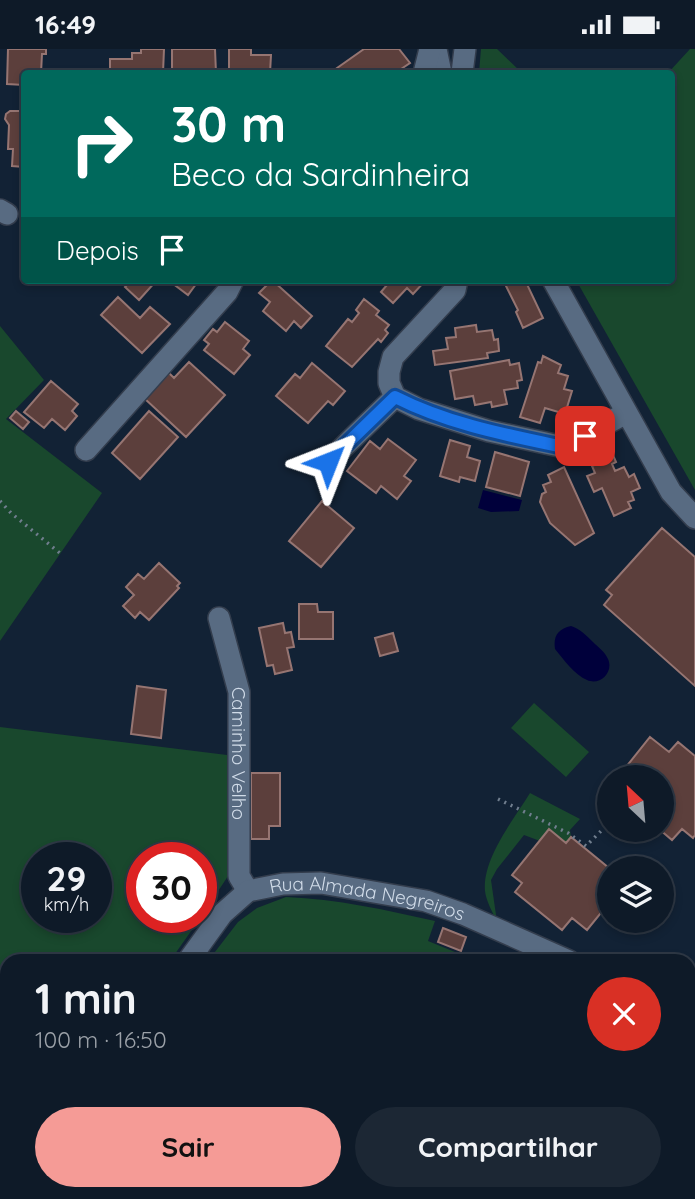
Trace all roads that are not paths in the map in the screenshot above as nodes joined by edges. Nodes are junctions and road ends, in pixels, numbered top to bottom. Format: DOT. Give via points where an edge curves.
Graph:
graph roads {
  1 [pos="430,49"];
  2 [pos="436,49"];
  3 [pos="466,49"];
  4 [pos="425,70"];
  5 [pos="440,70"];
  6 [pos="462,70"];
  7 [pos="231,284"];
  8 [pos="456,284"];
  9 [pos="555,284"];
  10 [pos="395,397"];
  11 [pos="626,413"];
  12 [pos="86,450"];
  13 [pos="328,462"];
  14 [pos="695,518"];
  15 [pos="219,618"];
  16 [pos="248,891"];
  17 [pos="193,954"];
  18 [pos="553,954"];
  1 -- 4 [label="street"];
  2 -- 5 [label="street"];
  3 -- 6 [label="street"];
  7 -- 12 [label="street"];
  8 -- 10 [label="street" via="393,357 389,383"];
  9 -- 11 [label="street"];
  10 -- 11 [label="street" via="489,431 564,447"];
  10 -- 13 [label="street"];
  11 -- 14 [label="street" via="671,492"];
  15 -- 16 [label="street, Caminho Velho" via="239,692 239,876"];
  16 -- 17 [label="street, Rua Almada Negreiros" via="222,914"];
  16 -- 18 [label="street, Rua Almada Negreiros" via="321,883 426,901"];
}
